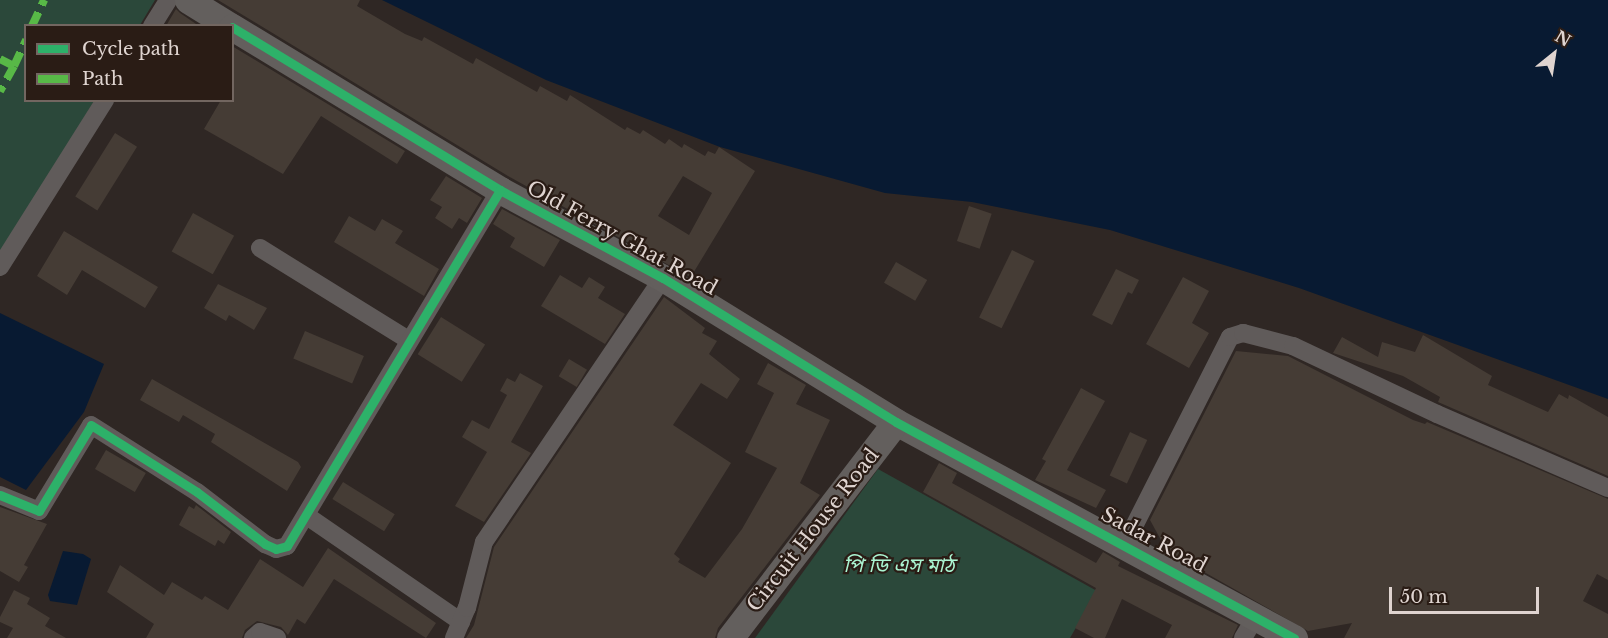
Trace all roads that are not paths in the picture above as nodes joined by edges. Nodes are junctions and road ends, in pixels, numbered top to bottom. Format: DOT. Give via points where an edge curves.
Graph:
graph roads {
  1 [pos="168,0"];
  2 [pos="188,0"];
  3 [pos="153,24"];
  4 [pos="228,24"];
  5 [pos="234,28"];
  6 [pos="104,102"];
  7 [pos="500,190"];
  8 [pos="260,248"];
  9 [pos="0,267"];
  10 [pos="663,278"];
  11 [pos="407,339"];
  12 [pos="896,422"];
  13 [pos="996,477"];
  14 [pos="1608,488"];
  15 [pos="0,495"];
  16 [pos="307,516"];
  17 [pos="1125,544"];
  18 [pos="1250,627"];
  19 [pos="457,630"];
  20 [pos="253,638"];
  21 [pos="277,638"];
  22 [pos="730,638"];
  23 [pos="1294,638"];
  1 -- 3 [label="street"];
  2 -- 4 [label="street, Old Ferry Ghat Road"];
  5 -- 7 [label="street, Old Ferry Ghat Road"];
  6 -- 9 [label="street"];
  7 -- 10 [label="street, Old Ferry Ghat Road"];
  7 -- 11 [label="street"];
  8 -- 11 [label="street"];
  10 -- 12 [label="street, Old Ferry Ghat Road"];
  10 -- 19 [label="street" via="484,542"];
  11 -- 16 [label="street"];
  12 -- 13 [label="street, Old Ferry Ghat Road"];
  12 -- 22 [label="street, Circuit House Road"];
  13 -- 17 [label="street, Sadar Road"];
  14 -- 17 [label="street" via="1293,346 1243,333 1230,337"];
  15 -- 16 [label="street" via="39,511 91,425 181,481 276,549 286,546"];
  16 -- 19 [label="street"];
  17 -- 18 [label="street, Sadar Road"];
  18 -- 23 [label="street, Sadar Road"];
  20 -- 21 [label="street" via="260,632"];
}
